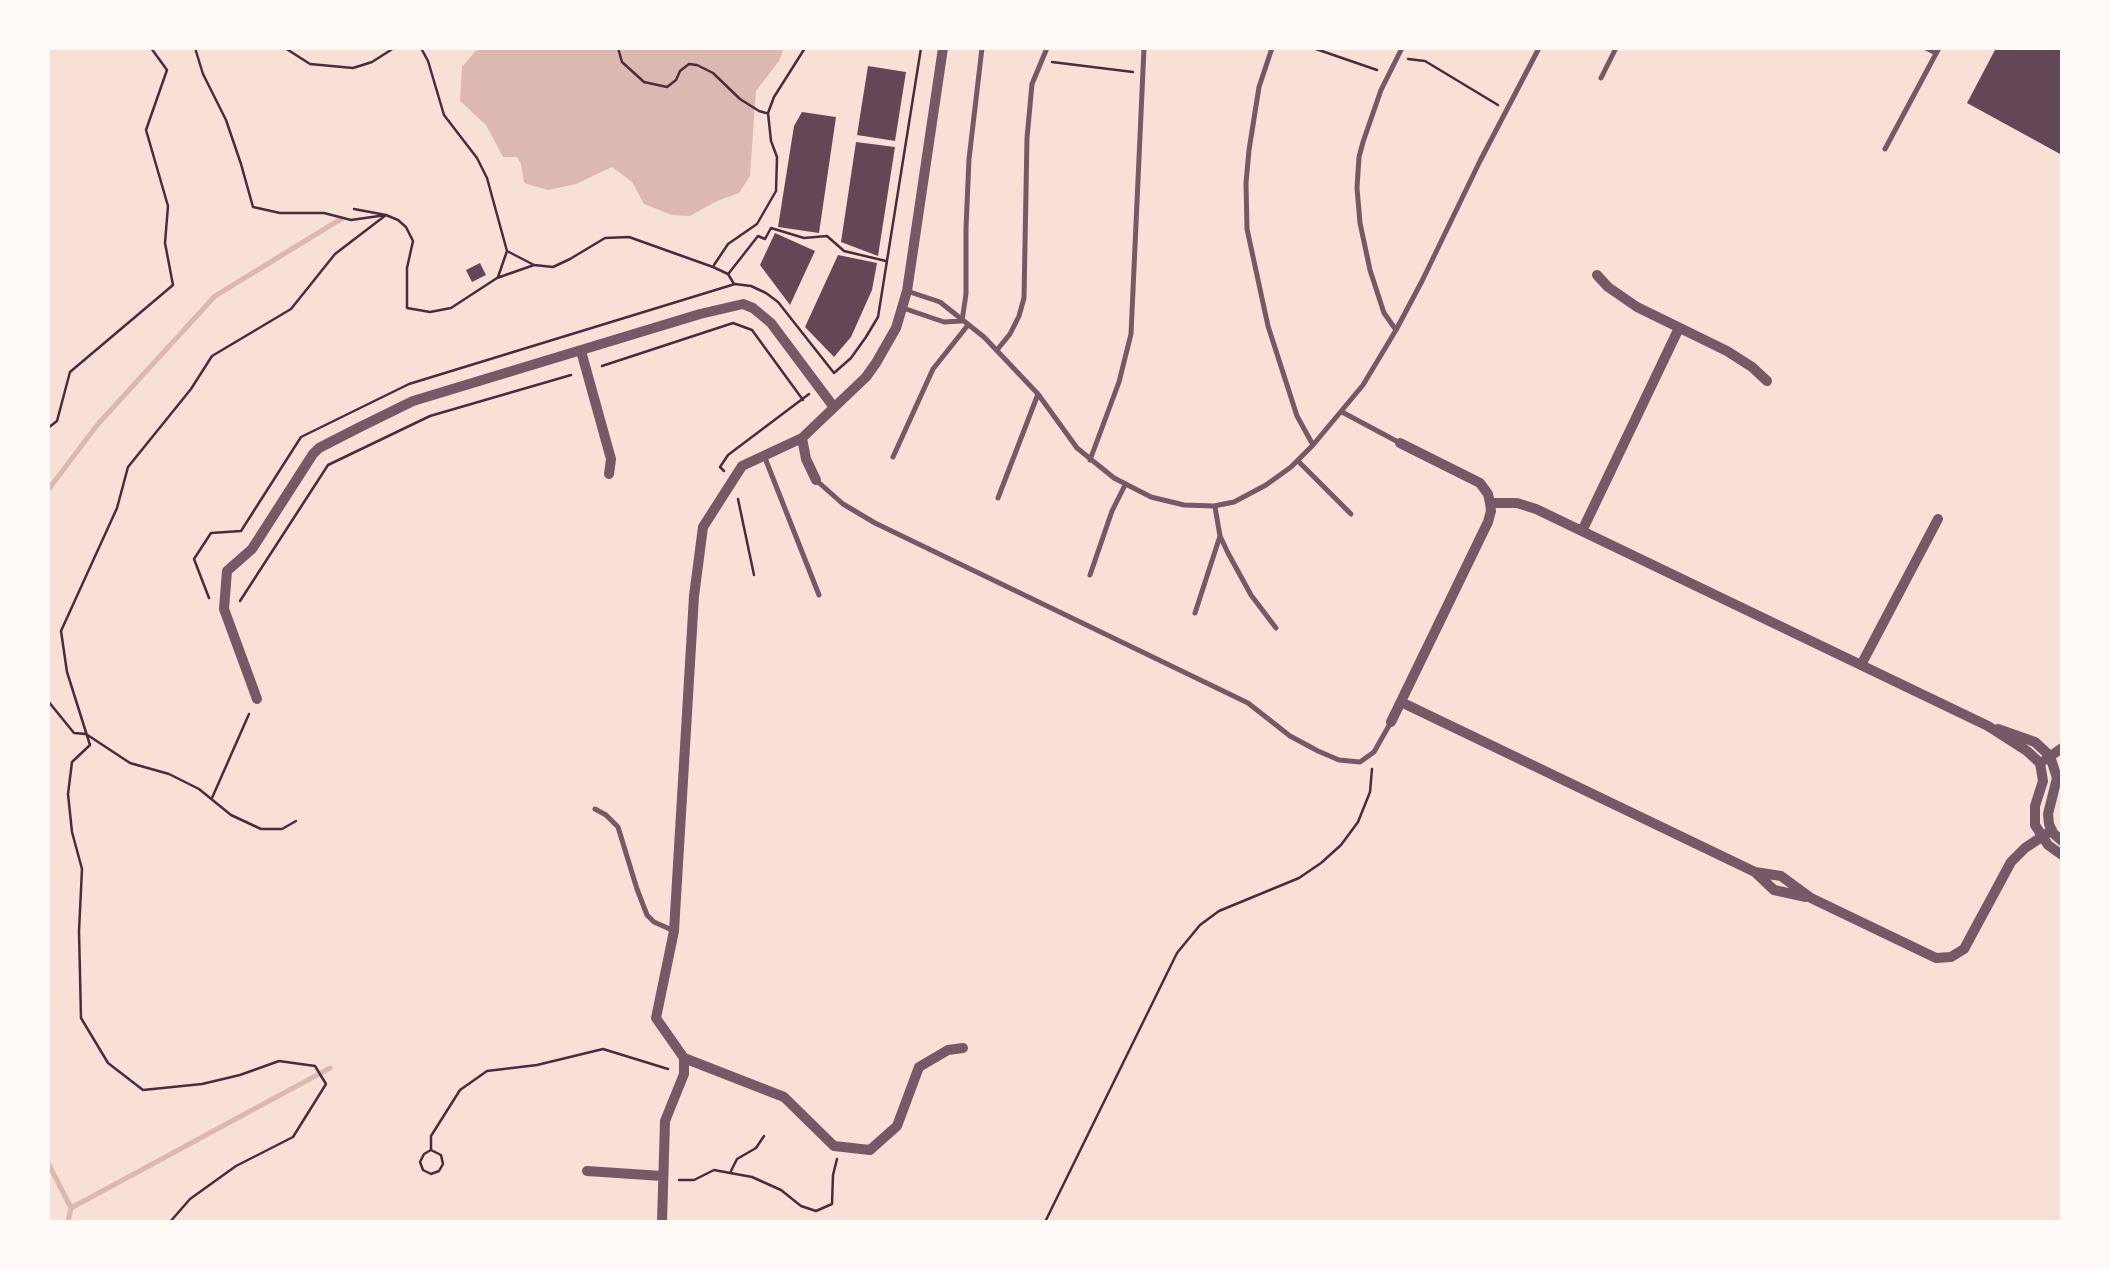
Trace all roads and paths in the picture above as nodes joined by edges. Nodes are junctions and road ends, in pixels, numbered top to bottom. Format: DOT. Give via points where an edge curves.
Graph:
graph roads {
  1 [pos="151,48"];
  2 [pos="194,48"];
  3 [pos="285,48"];
  4 [pos="394,48"];
  5 [pos="421,48"];
  6 [pos="618,48"];
  7 [pos="805,48"];
  8 [pos="922,48"];
  9 [pos="944,48"];
  10 [pos="982,48"];
  11 [pos="1047,48"];
  12 [pos="1144,48"];
  13 [pos="1272,48"];
  14 [pos="1313,48"];
  15 [pos="1402,48"];
  16 [pos="1539,48"];
  17 [pos="1616,48"];
  18 [pos="1926,48"];
  19 [pos="1938,50"];
  20 [pos="1397,57"];
  21 [pos="1041,58"];
  22 [pos="1390,71"];
  23 [pos="1142,72"];
  24 [pos="1601,78"];
  25 [pos="1506,109"];
  26 [pos="768,113"];
  27 [pos="1885,149"];
  28 [pos="354,209"];
  29 [pos="386,215"];
  30 [pos="507,251"];
  31 [pos="888,261"];
  32 [pos="534,265"];
  33 [pos="712,267"];
  34 [pos="728,274"];
  35 [pos="1597,274"];
  36 [pos="497,278"];
  37 [pos="734,284"];
  38 [pos="907,290"];
  39 [pos="902,308"];
  40 [pos="965,323"];
  41 [pos="1679,328"];
  42 [pos="1396,330"];
  43 [pos="997,350"];
  44 [pos="581,351"];
  45 [pos="587,370"];
  46 [pos="834,373"];
  47 [pos="1767,381"];
  48 [pos="818,387"];
  49 [pos="1038,394"];
  50 [pos="803,400"];
  51 [pos="833,406"];
  52 [pos="1342,412"];
  53 [pos="48,428"];
  54 [pos="802,438"];
  55 [pos="1400,442"];
  56 [pos="1313,445"];
  57 [pos="764,455"];
  58 [pos="893,456"];
  59 [pos="1090,460"];
  60 [pos="1298,461"];
  61 [pos="609,474"];
  62 [pos="734,478"];
  63 [pos="816,480"];
  64 [pos="1126,485"];
  65 [pos="998,498"];
  66 [pos="1490,503"];
  67 [pos="1214,506"];
  68 [pos="1351,514"];
  69 [pos="1938,519"];
  70 [pos="1582,532"];
  71 [pos="1220,536"];
  72 [pos="1090,575"];
  73 [pos="754,576"];
  74 [pos="819,595"];
  75 [pos="208,596"];
  76 [pos="1196,613"];
  77 [pos="228,620"];
  78 [pos="1276,628"];
  79 [pos="1861,665"];
  80 [pos="257,699"];
  81 [pos="48,702"];
  82 [pos="1401,702"];
  83 [pos="1391,722"];
  84 [pos="86,734"];
  85 [pos="2062,748"];
  86 [pos="1374,752"];
  87 [pos="2045,760"];
  88 [pos="212,798"];
  89 [pos="595,809"];
  90 [pos="296,821"];
  91 [pos="2046,833"];
  92 [pos="2062,840"];
  93 [pos="2062,856"];
  94 [pos="674,930"];
  95 [pos="963,1048"];
  96 [pos="684,1058"];
  97 [pos="684,1074"];
  98 [pos="764,1136"];
  99 [pos="840,1147"];
  100 [pos="431,1150"];
  101 [pos="587,1171"];
  102 [pos="730,1172"];
  103 [pos="662,1178"];
  104 [pos="170,1222"];
  105 [pos="662,1222"];
  106 [pos="1045,1222"];
  1 -- 53 [label="path" via="166,70 146,130 168,206 165,243 173,284 70,372 57,421"];
  2 -- 29 [label="path" via="253,207 351,220"];
  3 -- 4 [label="path" via="310,64 353,68"];
  5 -- 30 [label="path" via="444,115 487,178"];
  6 -- 26 [label="path" via="622,62 644,82 667,87 689,64 697,65"];
  7 -- 26 [label="path"];
  8 -- 31 [label="path"];
  9 -- 38 [label="street"];
  10 -- 40 [label="lane" via="967,189"];
  11 -- 21 [label="lane"];
  12 -- 23 [label="lane"];
  13 -- 56 [label="lane" via="1251,133 1246,228 1268,326"];
  14 -- 22 [label="path"];
  15 -- 20 [label="lane"];
  16 -- 25 [label="lane"];
  17 -- 24 [label="lane"];
  18 -- 19 [label="lane"];
  19 -- 27 [label="lane"];
  20 -- 22 [label="lane"];
  20 -- 25 [label="path" via="1425,61"];
  21 -- 23 [label="path"];
  21 -- 43 [label="lane" via="1027,138 1024,298"];
  22 -- 42 [label="lane" via="1362,142 1357,188 1370,270"];
  23 -- 59 [label="lane" via="1131,334"];
  25 -- 42 [label="lane"];
  26 -- 33 [label="path" via="778,157 776,191 757,224 728,244"];
  28 -- 29 [label="path"];
  29 -- 36 [label="path" via="406,227 413,241 407,308 450,308"];
  29 -- 84 [label="path" via="335,254 292,309 212,356 128,467 117,508 60,631"];
  30 -- 32 [label="path"];
  30 -- 36 [label="path"];
  31 -- 34 [label="path" via="844,250 827,236 804,238 771,228"];
  31 -- 46 [label="path" via="878,316"];
  32 -- 33 [label="path" via="553,266 604,238 628,237"];
  32 -- 36 [label="path"];
  33 -- 34 [label="path"];
  34 -- 37 [label="path"];
  35 -- 41 [label="street" via="1628,302"];
  37 -- 46 [label="path" via="778,302"];
  37 -- 75 [label="path" via="409,384 301,437 240,531 211,533 194,559"];
  38 -- 39 [label="street"];
  38 -- 40 [label="lane" via="940,302"];
  39 -- 40 [label="lane"];
  39 -- 51 [label="street" via="876,363"];
  40 -- 43 [label="lane"];
  40 -- 58 [label="lane" via="933,369"];
  41 -- 47 [label="street" via="1741,359"];
  41 -- 70 [label="street"];
  42 -- 52 [label="lane"];
  43 -- 49 [label="lane"];
  44 -- 45 [label="street"];
  44 -- 48 [label="street" via="743,304 771,323"];
  44 -- 77 [label="street" via="413,401 320,448 252,549 227,570"];
  45 -- 50 [label="path" via="732,324 752,330"];
  45 -- 61 [label="street"];
  45 -- 77 [label="path" via="430,416 328,465"];
  46 -- 48 [label="path"];
  48 -- 50 [label="path"];
  48 -- 51 [label="street"];
  49 -- 59 [label="lane"];
  49 -- 65 [label="lane"];
  50 -- 62 [label="path" via="728,455 720,467"];
  51 -- 54 [label="street"];
  52 -- 55 [label="lane"];
  52 -- 56 [label="lane"];
  54 -- 57 [label="street"];
  54 -- 63 [label="street"];
  55 -- 66 [label="street" via="1480,483"];
  56 -- 60 [label="lane"];
  57 -- 62 [label="street"];
  57 -- 74 [label="lane"];
  59 -- 64 [label="lane"];
  60 -- 67 [label="lane" via="1250,494"];
  60 -- 68 [label="lane"];
  62 -- 73 [label="path"];
  62 -- 94 [label="street" via="702,527"];
  63 -- 86 [label="lane" via="875,523 1248,704 1318,751 1360,762"];
  64 -- 67 [label="lane" via="1166,501"];
  64 -- 72 [label="lane"];
  66 -- 70 [label="street" via="1527,506"];
  66 -- 82 [label="street" via="1488,522"];
  67 -- 71 [label="lane"];
  69 -- 79 [label="street"];
  70 -- 79 [label="street"];
  71 -- 76 [label="lane"];
  71 -- 78 [label="lane"];
  77 -- 80 [label="street"];
  79 -- 87 [label="street"];
  80 -- 88 [label="path"];
  81 -- 84 [label="path" via="74,733"];
  82 -- 83 [label="street"];
  82 -- 91 [label="street" via="1755,872 1774,890 1811,898 1936,958 1958,954 2012,862"];
  83 -- 86 [label="lane"];
  84 -- 88 [label="path" via="130,762 170,774"];
  84 -- 104 [label="path" via="90,745 72,762 68,794 82,869 81,1018 108,1063 143,1090 240,1076 279,1061 315,1066 326,1084 293,1137 236,1166"];
  85 -- 87 [label="street"];
  86 -- 106 [label="path" via="1370,792 1341,845 1299,878 1220,911 1177,953"];
  87 -- 91 [label="street" via="2034,814"];
  88 -- 90 [label="path" via="260,829"];
  89 -- 94 [label="lane" via="618,826 647,915"];
  91 -- 92 [label="street"];
  91 -- 93 [label="street" via="2048,845"];
  94 -- 96 [label="street" via="656,1018"];
  95 -- 99 [label="street" via="919,1067 897,1126 870,1150"];
  96 -- 97 [label="street"];
  96 -- 99 [label="street" via="784,1097"];
  97 -- 100 [label="path" via="603,1049 487,1071 460,1090 431,1136"];
  97 -- 103 [label="street" via="665,1121"];
  98 -- 102 [label="path"];
  99 -- 102 [label="path" via="832,1204 816,1211 752,1176"];
  100 -- 100 [label="path" via="443,1159 435,1173 421,1166"];
  101 -- 103 [label="street"];
  102 -- 103 [label="path"];
  103 -- 105 [label="street"];
}
